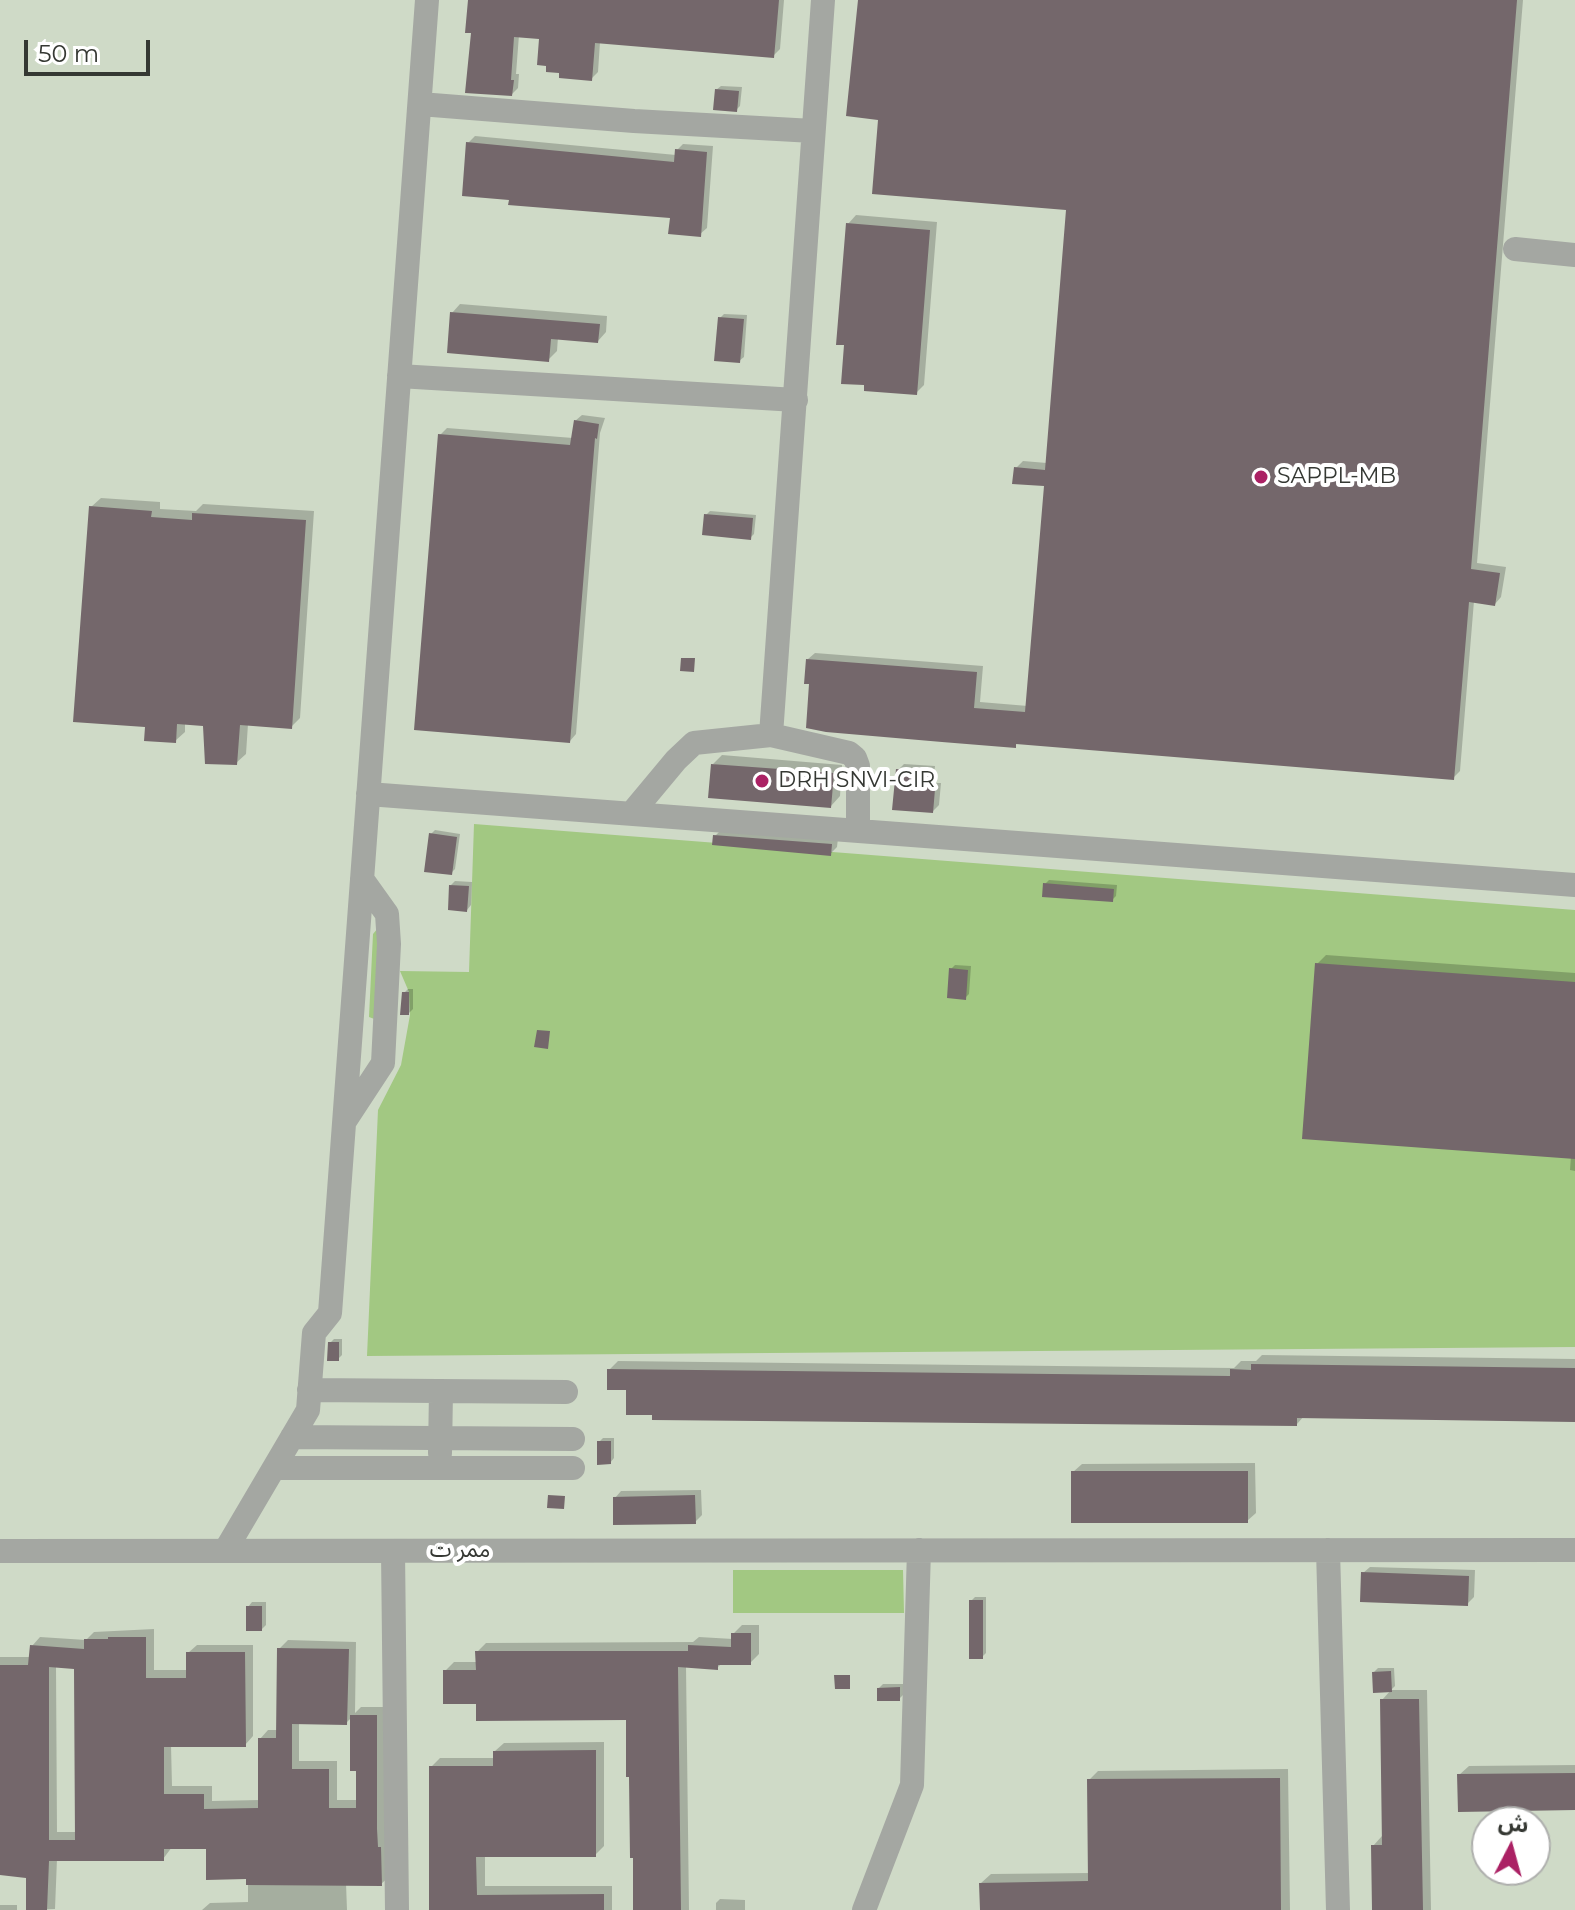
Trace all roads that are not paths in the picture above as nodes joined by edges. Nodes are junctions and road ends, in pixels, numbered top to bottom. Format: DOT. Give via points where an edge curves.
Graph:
graph roads {
  1 [pos="427,0"];
  2 [pos="823,0"];
  3 [pos="420,104"];
  4 [pos="813,131"];
  5 [pos="1515,249"];
  6 [pos="1575,255"];
  7 [pos="399,376"];
  8 [pos="796,400"];
  9 [pos="771,735"];
  10 [pos="368,794"];
  11 [pos="631,814"];
  12 [pos="858,831"];
  13 [pos="362,879"];
  14 [pos="1575,885"];
  15 [pos="344,1123"];
  16 [pos="309,1390"];
  17 [pos="441,1391"];
  18 [pos="566,1392"];
  19 [pos="292,1437"];
  20 [pos="440,1438"];
  21 [pos="573,1439"];
  22 [pos="274,1468"];
  23 [pos="440,1468"];
  24 [pos="573,1468"];
  25 [pos="919,1550"];
  26 [pos="1328,1550"];
  27 [pos="1575,1550"];
  28 [pos="0,1551"];
  29 [pos="225,1551"];
  30 [pos="393,1551"];
  31 [pos="397,1910"];
  32 [pos="864,1910"];
  33 [pos="1338,1910"];
  1 -- 3 [label="street"];
  2 -- 4 [label="street"];
  3 -- 4 [label="street"];
  3 -- 7 [label="street"];
  4 -- 8 [label="street"];
  5 -- 6 [label="street"];
  7 -- 8 [label="street"];
  7 -- 10 [label="street"];
  8 -- 9 [label="street"];
  9 -- 11 [label="street" via="694,743"];
  9 -- 12 [label="street" via="855,758"];
  10 -- 11 [label="street"];
  10 -- 13 [label="street"];
  11 -- 12 [label="street"];
  12 -- 14 [label="street"];
  13 -- 15 [label="street"];
  13 -- 15 [label="street" via="387,914 383,1063"];
  15 -- 16 [label="street" via="330,1313 314,1333"];
  16 -- 17 [label="street"];
  16 -- 19 [label="street" via="308,1410"];
  17 -- 18 [label="street"];
  17 -- 20 [label="street"];
  19 -- 20 [label="street"];
  19 -- 22 [label="street"];
  20 -- 21 [label="street"];
  20 -- 23 [label="street"];
  22 -- 23 [label="street"];
  22 -- 29 [label="street"];
  23 -- 24 [label="street"];
  25 -- 26 [label="street, ممر ت"];
  25 -- 30 [label="street, ممر ت"];
  25 -- 32 [label="street" via="912,1785"];
  26 -- 27 [label="street, ممر ت"];
  26 -- 33 [label="street"];
  28 -- 29 [label="street, ممر ت"];
  29 -- 30 [label="street, ممر ت"];
  30 -- 31 [label="street"];
}
